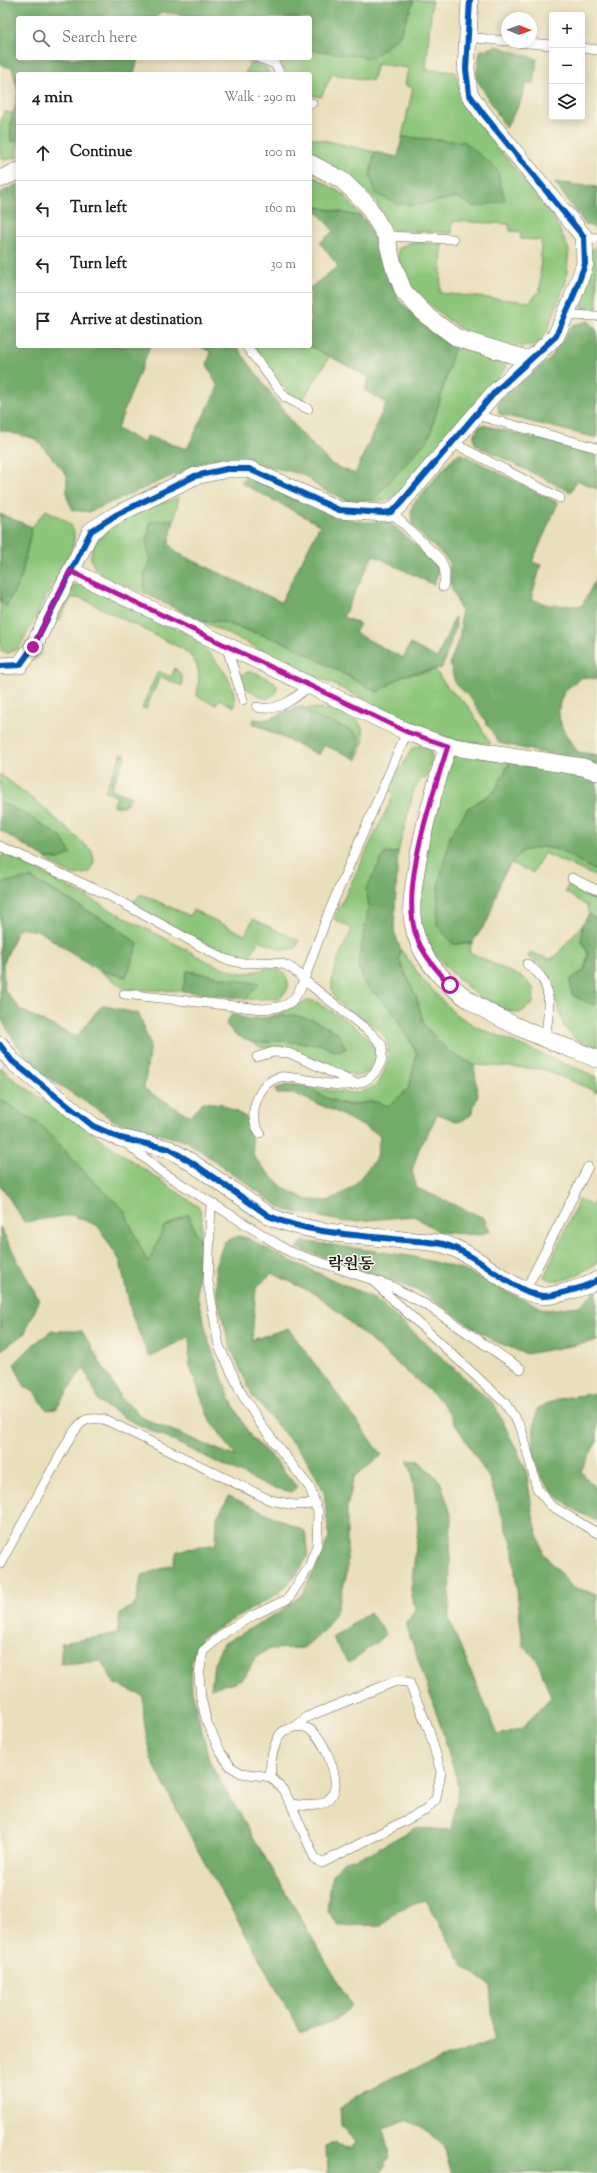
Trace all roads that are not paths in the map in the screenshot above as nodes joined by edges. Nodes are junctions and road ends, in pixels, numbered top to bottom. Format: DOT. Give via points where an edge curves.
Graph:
graph roads {
  1 [pos="470,0"];
  2 [pos="467,37"];
  3 [pos="501,40"];
  4 [pos="537,44"];
  5 [pos="549,45"];
  6 [pos="585,48"];
  7 [pos="597,50"];
  8 [pos="264,60"];
  9 [pos="279,72"];
  10 [pos="312,164"];
  11 [pos="16,172"];
  12 [pos="0,179"];
  13 [pos="386,236"];
  14 [pos="590,237"];
  15 [pos="453,239"];
  16 [pos="565,315"];
  17 [pos="597,316"];
  18 [pos="248,348"];
  19 [pos="530,360"];
  20 [pos="308,409"];
  21 [pos="476,415"];
  22 [pos="453,444"];
  23 [pos="597,448"];
  24 [pos="560,498"];
  25 [pos="391,512"];
  26 [pos="70,571"];
  27 [pos="443,587"];
  28 [pos="226,645"];
  29 [pos="0,666"];
  30 [pos="310,685"];
  31 [pos="243,700"];
  32 [pos="257,707"];
  33 [pos="407,732"];
  34 [pos="448,746"];
  35 [pos="597,772"];
  36 [pos="0,846"];
  37 [pos="572,878"];
  38 [pos="597,890"];
  39 [pos="527,964"];
  40 [pos="304,980"];
  41 [pos="124,994"];
  42 [pos="545,1038"];
  43 [pos="0,1045"];
  44 [pos="257,1057"];
  45 [pos="597,1059"];
  46 [pos="356,1083"];
  47 [pos="260,1133"];
  48 [pos="120,1138"];
  49 [pos="588,1167"];
  50 [pos="211,1203"];
  51 [pos="371,1279"];
  52 [pos="597,1280"];
  53 [pos="525,1291"];
  54 [pos="521,1368"];
  55 [pos="315,1504"];
  56 [pos="597,1534"];
  57 [pos="0,1564"];
  58 [pos="296,1726"];
  59 [pos="271,1777"];
  60 [pos="291,1804"];
  1 -- 2 [label="street"];
  2 -- 3 [label="lane"];
  2 -- 14 [label="street" via="466,69 470,94 484,115"];
  4 -- 5 [label="lane"];
  6 -- 7 [label="lane"];
  8 -- 9 [label="lane" via="274,64"];
  10 -- 13 [label="street" via="342,180 366,203"];
  11 -- 12 [label="street"];
  13 -- 15 [label="lane"];
  13 -- 19 [label="street" via="404,292 427,316 457,338"];
  14 -- 16 [label="street" via="585,264"];
  16 -- 17 [label="lane"];
  16 -- 19 [label="street" via="556,336"];
  18 -- 20 [label="lane" via="285,397"];
  19 -- 21 [label="street" via="495,392"];
  21 -- 22 [label="street"];
  21 -- 23 [label="lane"];
  22 -- 24 [label="lane"];
  22 -- 25 [label="street"];
  25 -- 26 [label="street" via="339,510 249,469 227,469 195,476 116,515 91,531"];
  25 -- 27 [label="lane" via="440,559 445,568 446,578"];
  26 -- 28 [label="street"];
  26 -- 29 [label="street" via="33,647 20,666"];
  28 -- 30 [label="street"];
  28 -- 31 [label="lane"];
  30 -- 32 [label="lane" via="297,697 276,707"];
  30 -- 33 [label="street"];
  33 -- 34 [label="street"];
  33 -- 40 [label="lane" via="328,914"];
  34 -- 35 [label="street"];
  34 -- 42 [label="street" via="431,800 418,855 412,895 413,923 424,953 450,985 485,1011"];
  36 -- 40 [label="lane" via="108,895 224,959 242,963 261,960 285,964"];
  37 -- 38 [label="lane"];
  39 -- 42 [label="lane" via="541,977 546,990 549,1012"];
  40 -- 41 [label="lane" via="298,996 281,1008"];
  40 -- 46 [label="lane" via="372,1034 382,1045 381,1064 370,1079"];
  42 -- 45 [label="street"];
  43 -- 48 [label="street" via="12,1062 45,1089 93,1126"];
  44 -- 46 [label="lane" via="273,1052 289,1053"];
  46 -- 47 [label="lane" via="342,1086 281,1076 269,1082 259,1093 253,1110 254,1125"];
  48 -- 50 [label="lane" via="162,1172"];
  48 -- 53 [label="street" via="168,1148 281,1222 335,1232 442,1244 470,1255"];
  49 -- 53 [label="lane"];
  50 -- 51 [label="lane" via="290,1252"];
  50 -- 55 [label="lane" via="208,1282 219,1346 243,1396 262,1426 310,1488"];
  51 -- 54 [label="lane" via="391,1286 428,1306"];
  51 -- 56 [label="lane" via="505,1403 521,1428 537,1488 550,1505"];
  52 -- 53 [label="street" via="543,1296"];
  55 -- 57 [label="lane" via="294,1505 270,1500 106,1420 92,1418 80,1422 69,1439"];
  55 -- 59 [label="lane" via="318,1512 317,1545 309,1567 288,1599 228,1630 203,1651 199,1675 207,1723 231,1768 240,1773"];
  58 -- 59 [label="lane" via="282,1731 274,1747 269,1764"];
  58 -- 60 [label="lane" via="309,1729 321,1740 334,1777 334,1792 327,1800 315,1806"];
  58 -- 60 [label="lane" via="307,1717 396,1681 409,1682 429,1730 441,1772 436,1799 426,1810 322,1863 315,1860"];
  59 -- 60 [label="lane"];
}
